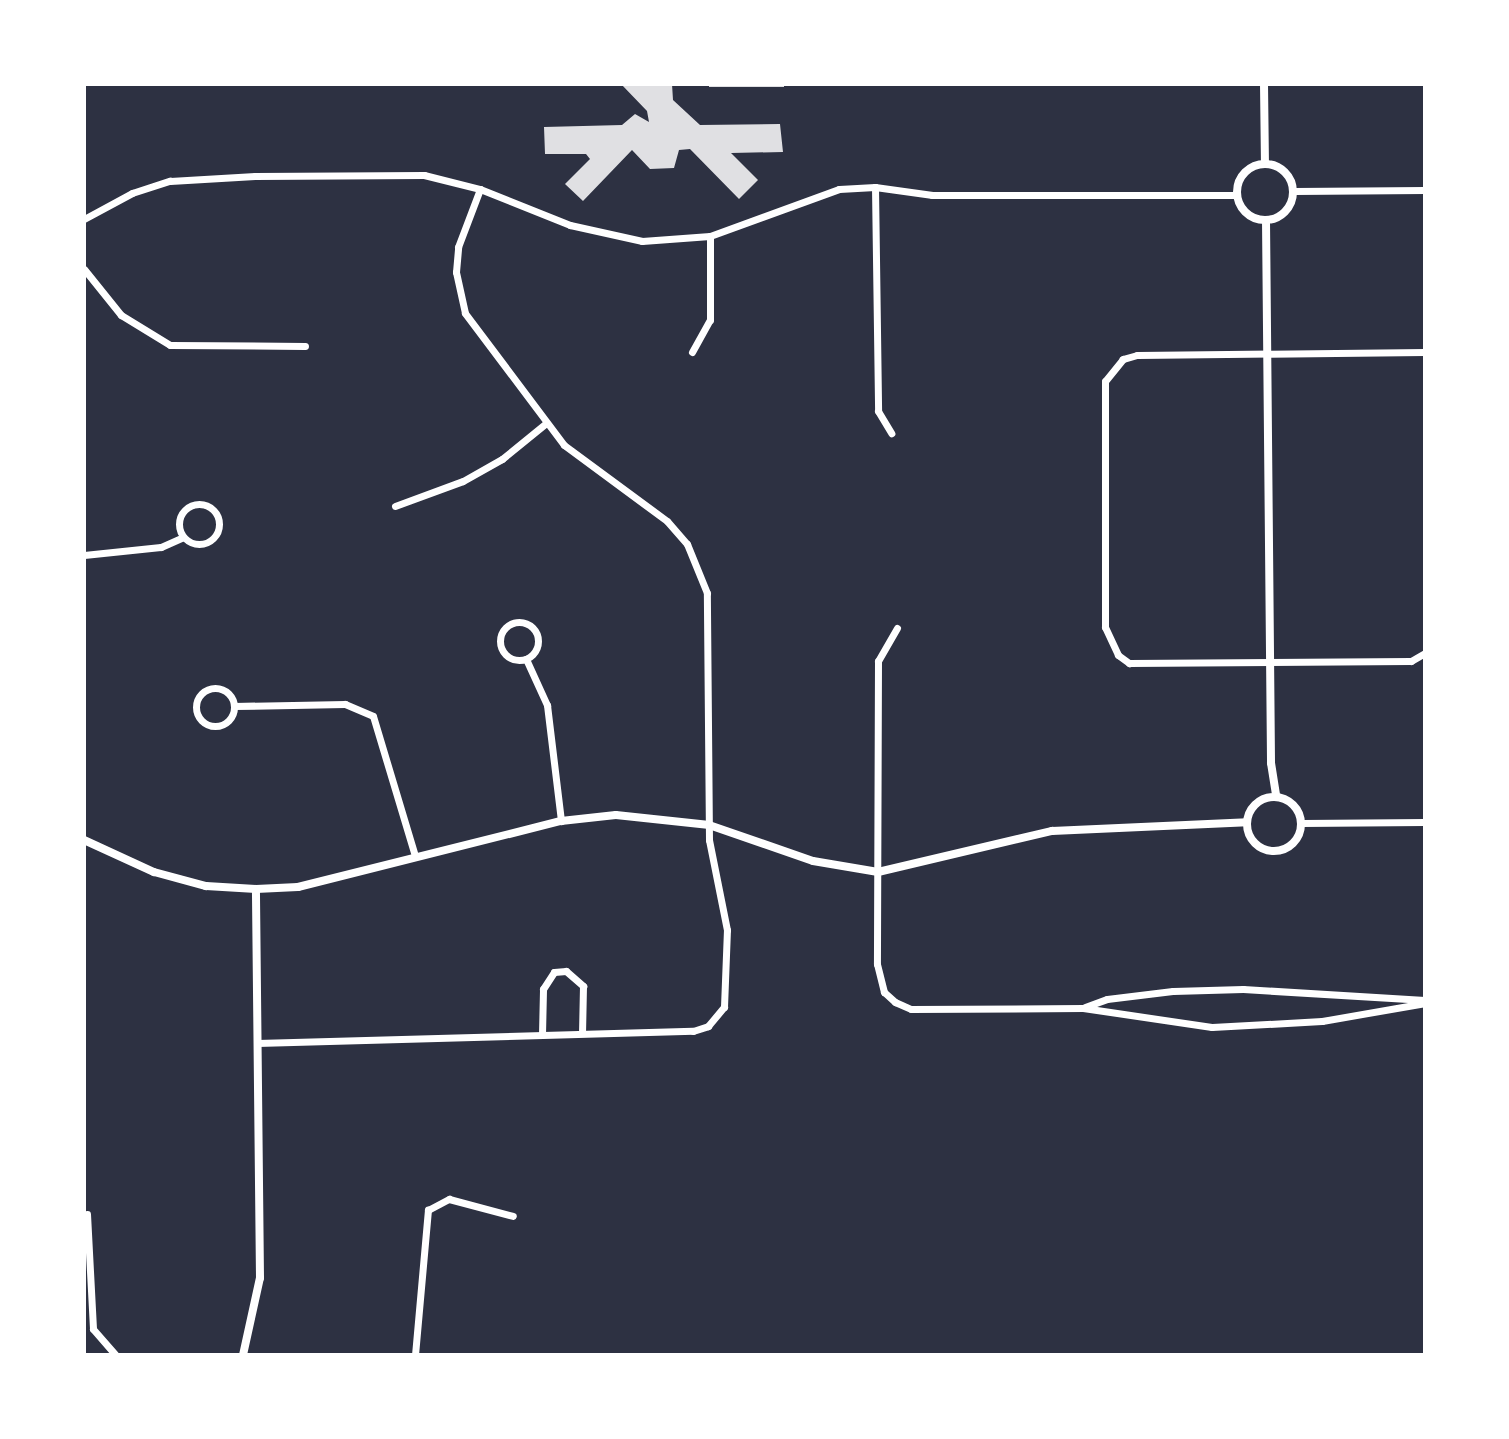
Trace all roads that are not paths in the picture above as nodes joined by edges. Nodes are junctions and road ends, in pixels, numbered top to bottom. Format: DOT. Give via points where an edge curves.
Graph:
graph roads {
  1 [pos="1264,84"];
  2 [pos="1265,163"];
  3 [pos="875,187"];
  4 [pos="480,189"];
  5 [pos="1425,190"];
  6 [pos="1294,191"];
  7 [pos="1237,195"];
  8 [pos="84,219"];
  9 [pos="1266,220"];
  10 [pos="710,236"];
  11 [pos="84,269"];
  12 [pos="305,346"];
  13 [pos="692,352"];
  14 [pos="1425,352"];
  15 [pos="1266,354"];
  16 [pos="545,424"];
  17 [pos="891,433"];
  18 [pos="395,506"];
  19 [pos="183,537"];
  20 [pos="84,555"];
  21 [pos="897,628"];
  22 [pos="1425,653"];
  23 [pos="526,659"];
  24 [pos="1273,661"];
  25 [pos="234,706"];
  26 [pos="1276,796"];
  27 [pos="561,821"];
  28 [pos="1247,822"];
  29 [pos="1425,822"];
  30 [pos="1302,823"];
  31 [pos="709,825"];
  32 [pos="84,840"];
  33 [pos="415,856"];
  34 [pos="878,872"];
  35 [pos="256,889"];
  36 [pos="1425,1002"];
  37 [pos="1083,1008"];
  38 [pos="582,1033"];
  39 [pos="542,1034"];
  40 [pos="257,1043"];
  41 [pos="87,1214"];
  42 [pos="513,1216"];
  43 [pos="116,1355"];
  44 [pos="243,1355"];
  45 [pos="415,1355"];
  1 -- 2 [label="street"];
  2 -- 6 [label="street" via="1286,172"];
  2 -- 7 [label="street" via="1245,171"];
  3 -- 7 [label="street" via="932,195"];
  3 -- 10 [label="street" via="839,189"];
  3 -- 17 [label="street" via="878,411"];
  4 -- 8 [label="street" via="389,174 170,181 132,193"];
  4 -- 10 [label="street" via="613,237 672,241"];
  4 -- 16 [label="street" via="458,247 460,297 465,313"];
  5 -- 6 [label="street"];
  6 -- 9 [label="street" via="1285,212"];
  7 -- 9 [label="street" via="1248,214"];
  9 -- 15 [label="street"];
  10 -- 13 [label="street" via="710,320"];
  11 -- 12 [label="street" via="121,315 170,345"];
  14 -- 15 [label="street"];
  15 -- 24 [label="street"];
  15 -- 24 [label="street" via="1137,355 1112,368 1105,381 1105,627 1111,644 1129,663"];
  16 -- 18 [label="street" via="502,459 463,481"];
  16 -- 31 [label="street" via="590,469 667,521 700,569 710,618"];
  19 -- 19 [label="street" via="207,542 218,527 216,514 200,504 187,508 180,518"];
  19 -- 20 [label="street" via="161,547"];
  21 -- 34 [label="street" via="878,661"];
  22 -- 24 [label="street" via="1411,661"];
  23 -- 23 [label="street" via="536,651 538,638 532,627 513,622 503,629 500,648 514,660"];
  23 -- 27 [label="street" via="547,705"];
  24 -- 26 [label="street" via="1271,763"];
  25 -- 25 [label="street" via="224,691 213,688 198,698 196,710 207,724 220,725"];
  25 -- 33 [label="street" via="345,704 373,716"];
  26 -- 28 [label="street" via="1259,800"];
  26 -- 30 [label="street" via="1296,808"];
  27 -- 31 [label="street" via="616,815"];
  27 -- 33 [label="street"];
  28 -- 30 [label="street" via="1257,845 1274,851 1290,846"];
  28 -- 34 [label="street" via="1052,831"];
  29 -- 30 [label="street"];
  31 -- 34 [label="street" via="813,861"];
  31 -- 38 [label="street" via="712,872 727,930 727,997 720,1014 693,1031"];
  32 -- 35 [label="street" via="193,883"];
  33 -- 35 [label="street" via="298,887"];
  34 -- 37 [label="street" via="877,964 884,992 895,1002 911,1009"];
  35 -- 40 [label="street"];
  36 -- 37 [label="street" via="1229,989 1107,999"];
  36 -- 37 [label="street" via="1322,1021 1212,1027"];
  38 -- 39 [label="street"];
  38 -- 39 [label="street" via="583,986 566,971 554,972 543,989"];
  39 -- 40 [label="street"];
  40 -- 44 [label="street" via="260,1278"];
  41 -- 43 [label="street" via="93,1329"];
  42 -- 45 [label="street" via="449,1199 428,1210"];
}
